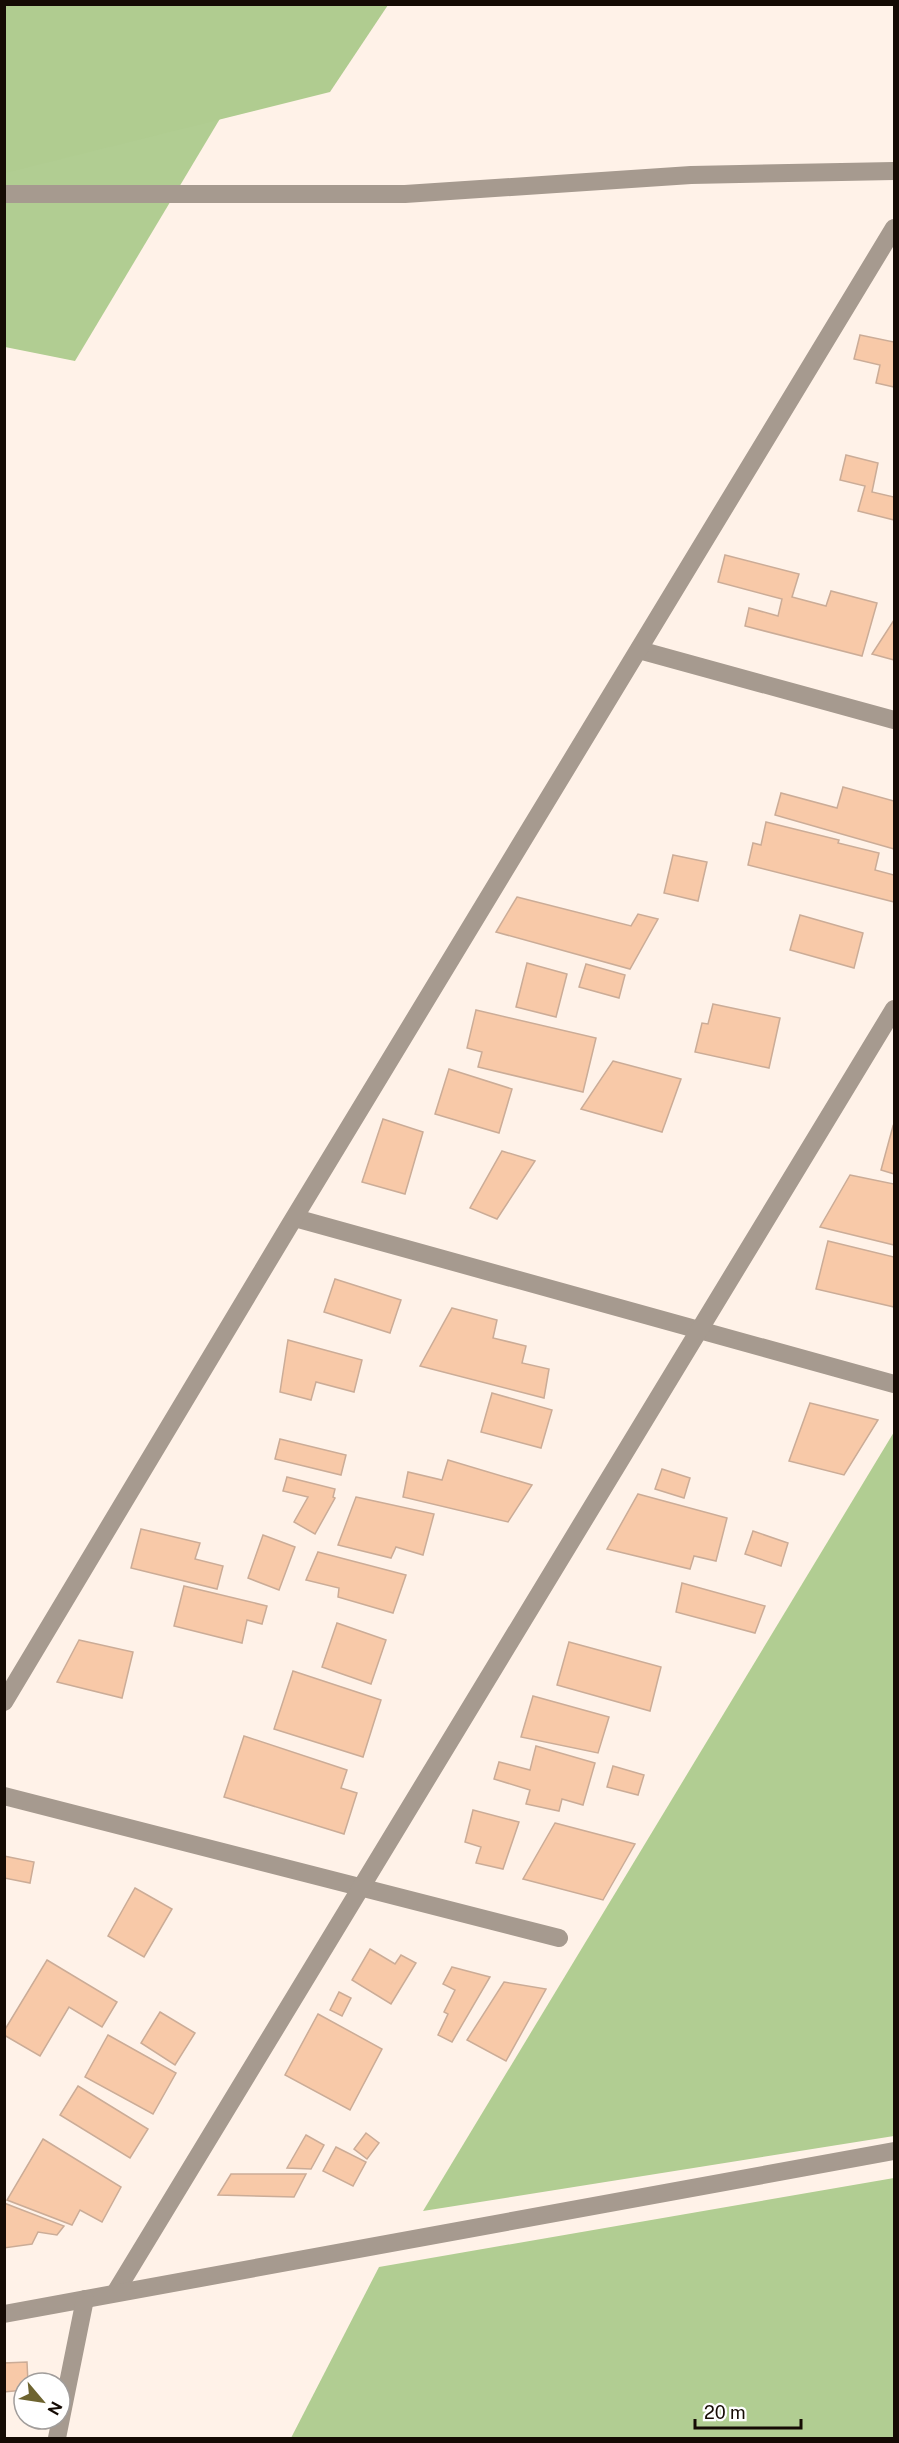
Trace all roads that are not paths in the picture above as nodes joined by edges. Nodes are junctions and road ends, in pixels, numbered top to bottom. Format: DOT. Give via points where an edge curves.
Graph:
graph roads {
  1 [pos="894,171"];
  2 [pos="4,194"];
  3 [pos="894,228"];
  4 [pos="639,650"];
  5 [pos="894,720"];
  6 [pos="894,1009"];
  7 [pos="295,1218"];
  8 [pos="699,1329"];
  9 [pos="894,1384"];
  10 [pos="4,1702"];
  11 [pos="4,1796"];
  12 [pos="360,1887"];
  13 [pos="559,1938"];
  14 [pos="894,2151"];
  15 [pos="115,2293"];
  16 [pos="85,2299"];
  17 [pos="4,2314"];
  18 [pos="57,2439"];
  1 -- 2 [label="street" via="691,175 405,194"];
  3 -- 4 [label="street"];
  4 -- 5 [label="street"];
  4 -- 7 [label="street"];
  6 -- 8 [label="street"];
  7 -- 8 [label="street"];
  7 -- 10 [label="street"];
  8 -- 9 [label="street"];
  8 -- 12 [label="street"];
  11 -- 12 [label="street"];
  12 -- 13 [label="street"];
  12 -- 15 [label="street"];
  14 -- 15 [label="street"];
  15 -- 16 [label="street"];
  16 -- 17 [label="street"];
  16 -- 18 [label="street"];
}
